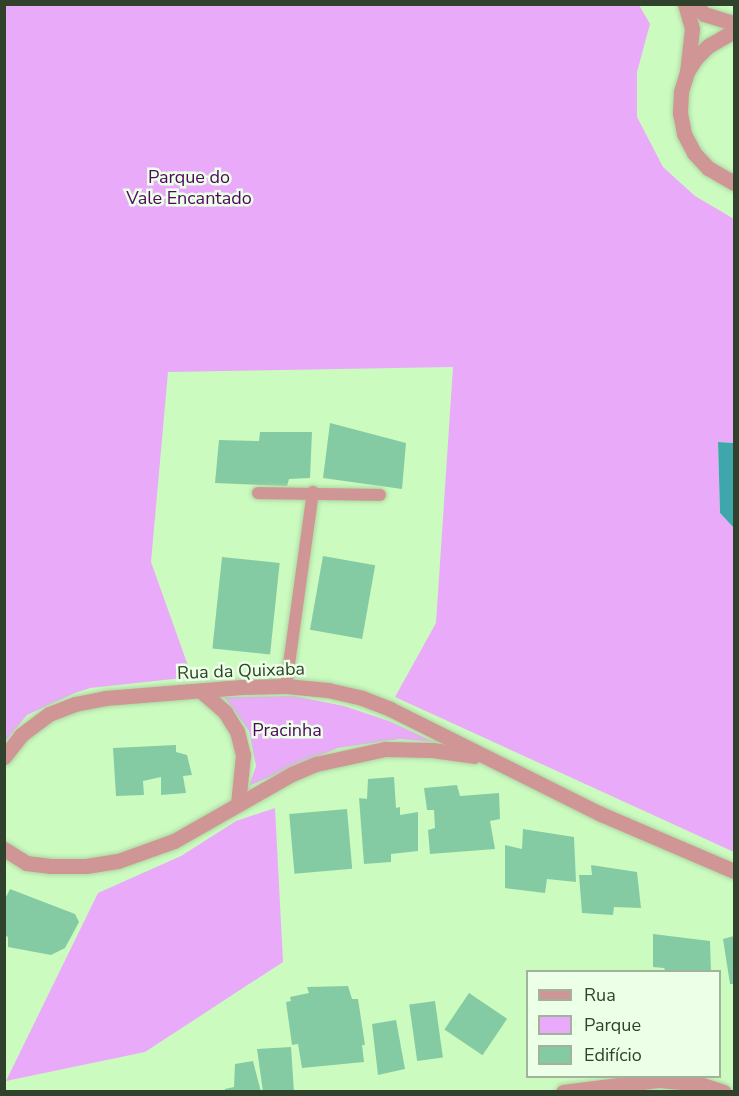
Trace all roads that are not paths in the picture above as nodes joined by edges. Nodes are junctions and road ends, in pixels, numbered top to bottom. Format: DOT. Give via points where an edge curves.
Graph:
graph roads {
  1 [pos="685,4"];
  2 [pos="694,4"];
  3 [pos="735,23"];
  4 [pos="735,31"];
  5 [pos="687,72"];
  6 [pos="735,183"];
  7 [pos="313,492"];
  8 [pos="258,494"];
  9 [pos="380,495"];
  10 [pos="286,686"];
  11 [pos="201,691"];
  12 [pos="4,757"];
  13 [pos="486,758"];
  14 [pos="238,804"];
  15 [pos="4,849"];
  16 [pos="735,871"];
  17 [pos="671,1086"];
  18 [pos="574,1091"];
  19 [pos="724,1092"];
  1 -- 5 [label="street" via="692,29"];
  2 -- 3 [label="street" via="704,14"];
  4 -- 5 [label="street" via="708,46"];
  5 -- 6 [label="street" via="680,103 684,134 708,168"];
  7 -- 8 [label="lane"];
  7 -- 9 [label="lane"];
  7 -- 10 [label="lane"];
  10 -- 11 [label="street, Rua da Quixaba"];
  10 -- 13 [label="street, Rua da Quixaba" via="328,690 390,708"];
  11 -- 12 [label="street, Rua da Quixaba" via="75,704 49,714 21,735"];
  11 -- 14 [label="street" via="225,712 237,731 243,755"];
  13 -- 14 [label="street, Rua da Quixaba" via="396,749 349,756 308,767"];
  13 -- 16 [label="street, Rua da Quixaba" via="611,819"];
  14 -- 15 [label="street, Rua da Quixaba" via="174,841 118,861 51,866 26,863"];
  17 -- 18 [label="street" via="615,1084"];
  17 -- 19 [label="street" via="696,1083"];
}
